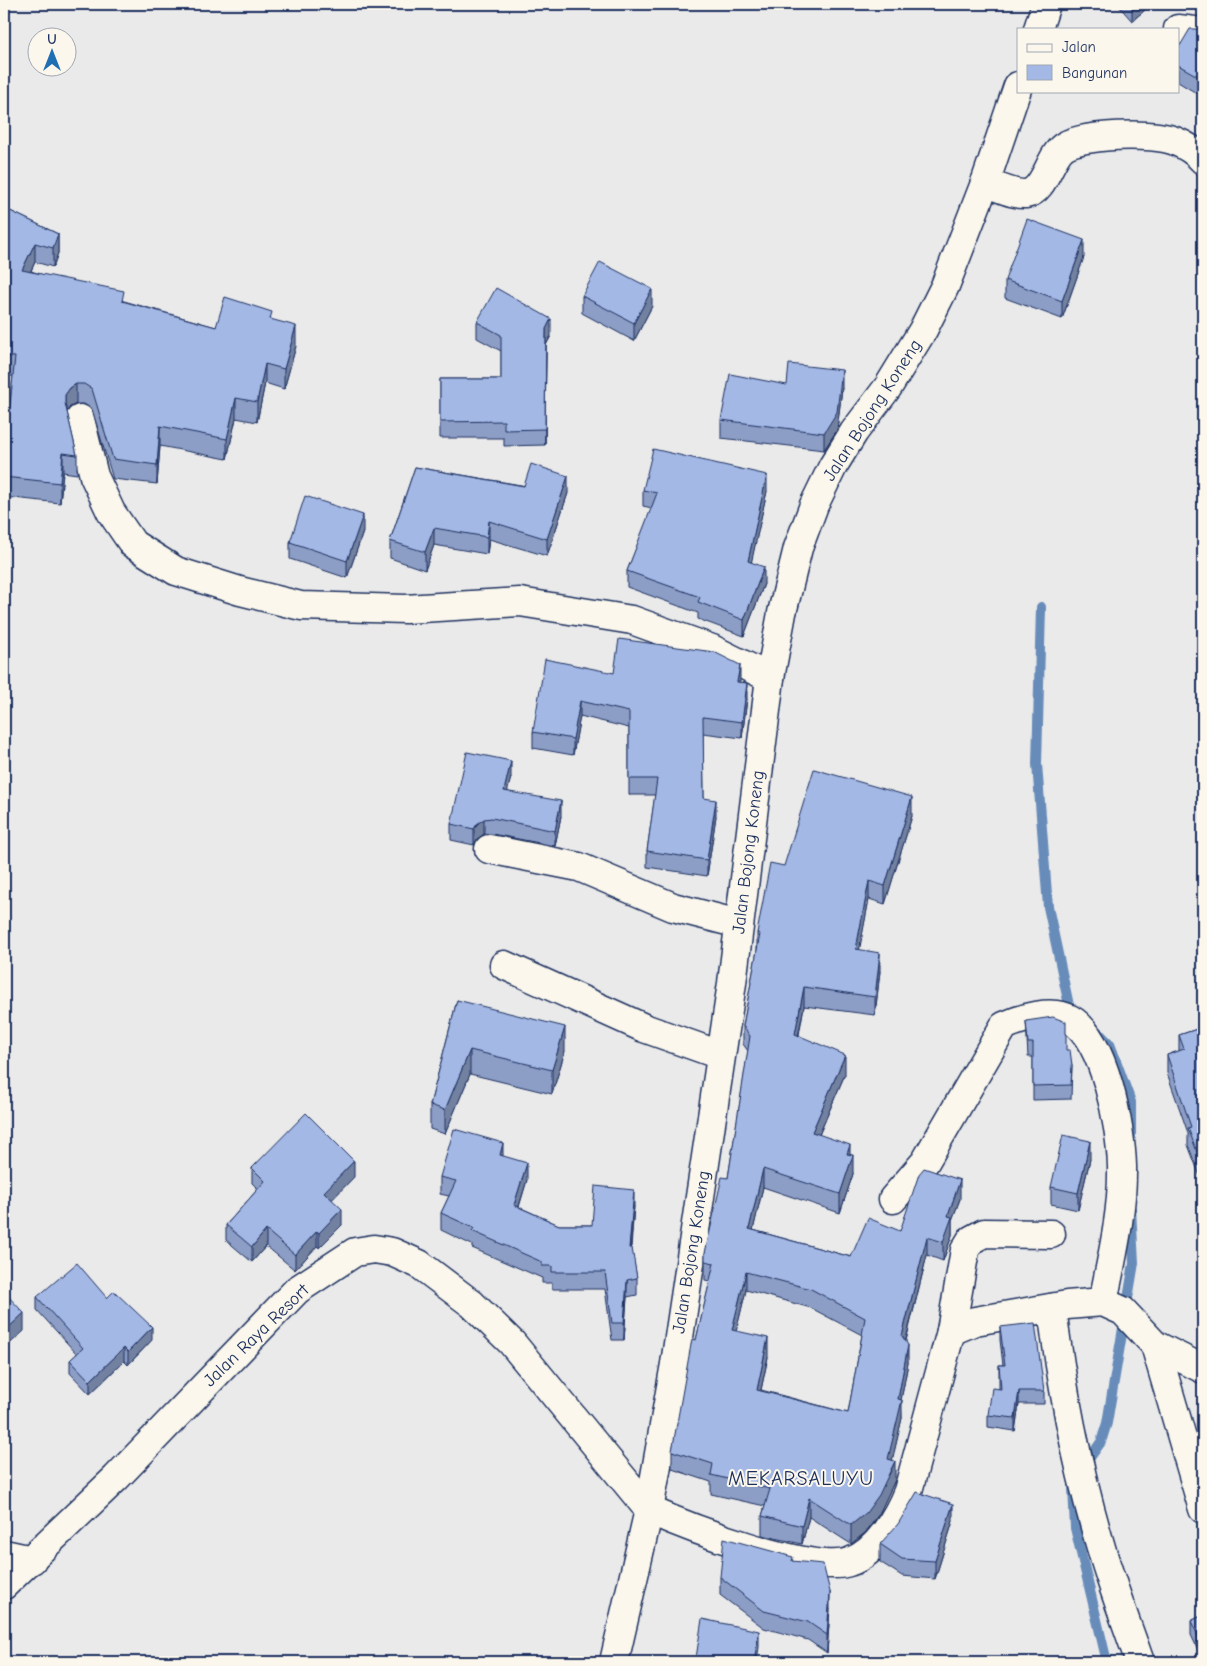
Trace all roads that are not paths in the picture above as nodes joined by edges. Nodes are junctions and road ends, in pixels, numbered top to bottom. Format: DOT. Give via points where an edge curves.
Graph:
graph roads {
  1 [pos="1180,29"];
  2 [pos="1203,32"];
  3 [pos="1017,89"];
  4 [pos="1203,160"];
  5 [pos="985,183"];
  6 [pos="80,419"];
  7 [pos="770,678"];
  8 [pos="489,849"];
  9 [pos="739,924"];
  10 [pos="504,965"];
  11 [pos="720,1055"];
  12 [pos="893,1199"];
  13 [pos="1051,1234"];
  14 [pos="1103,1302"];
  15 [pos="1052,1308"];
  16 [pos="951,1331"];
  17 [pos="1155,1345"];
  18 [pos="1203,1369"];
  19 [pos="1203,1509"];
  20 [pos="650,1510"];
  21 [pos="4,1554"];
  22 [pos="32,1560"];
  23 [pos="4,1586"];
  24 [pos="614,1662"];
  25 [pos="1140,1662"];
  1 -- 2 [label="street"];
  3 -- 5 [label="street, Jalan Bojong Koneng"];
  4 -- 5 [label="street" via="1174,140 1149,135 1073,141 1062,148 1035,190 1025,194"];
  5 -- 7 [label="street, Jalan Bojong Koneng" via="945,286 923,330 888,387 854,432 814,505 798,548"];
  6 -- 7 [label="street" via="94,476 111,512 133,544 176,571 301,606 405,610 520,602 632,620 712,648"];
  7 -- 9 [label="street, Jalan Bojong Koneng"];
  8 -- 9 [label="street" via="579,867 673,907"];
  9 -- 11 [label="street, Jalan Bojong Koneng"];
  10 -- 11 [label="street" via="644,1028"];
  11 -- 20 [label="street, Jalan Bojong Koneng"];
  12 -- 14 [label="street" via="926,1162 1004,1026 1019,1019 1048,1015 1070,1019 1091,1038 1107,1079 1118,1128 1122,1167"];
  13 -- 16 [label="street" via="984,1233 971,1240 964,1250"];
  14 -- 15 [label="street"];
  14 -- 17 [label="street" via="1124,1311"];
  15 -- 16 [label="street" via="974,1321"];
  15 -- 25 [label="street" via="1060,1373 1077,1456 1102,1551"];
  16 -- 20 [label="street" via="900,1512 864,1555 848,1563 820,1564 785,1557 680,1524"];
  17 -- 18 [label="street"];
  17 -- 19 [label="street"];
  20 -- 22 [label="street, Jalan Raya Resort" via="512,1343 472,1304 419,1264 392,1252 374,1249 355,1252 297,1290"];
  20 -- 24 [label="street, Jalan Bojong Koneng"];
  21 -- 22 [label="street"];
  22 -- 23 [label="street, Jalan Raya Resort"];
}
